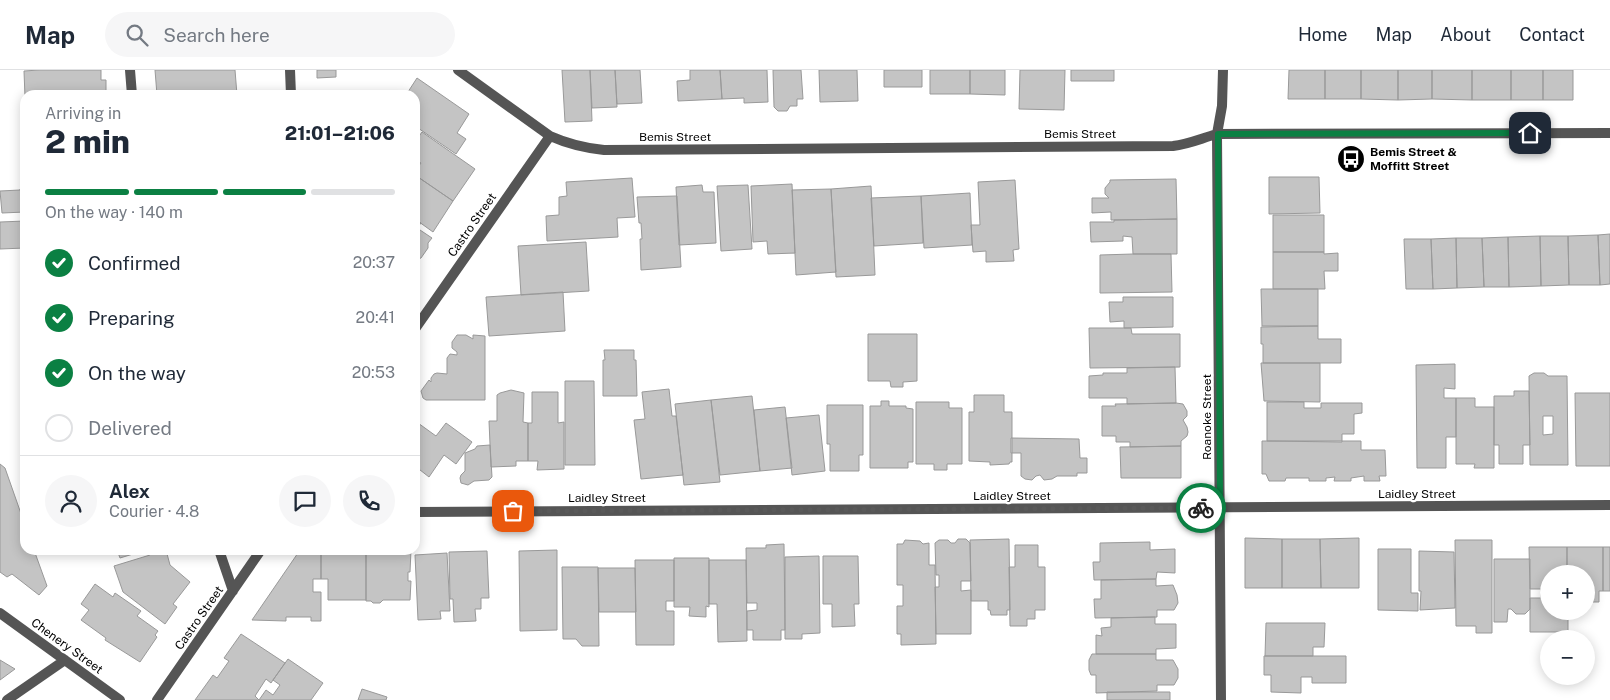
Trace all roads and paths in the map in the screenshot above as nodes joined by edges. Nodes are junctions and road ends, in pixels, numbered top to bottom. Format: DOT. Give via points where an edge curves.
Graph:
graph roads {
  1 [pos="130,70"];
  2 [pos="290,70"];
  3 [pos="458,70"];
  4 [pos="1223,70"];
  5 [pos="132,90"];
  6 [pos="291,90"];
  7 [pos="1610,133"];
  8 [pos="1218,134"];
  9 [pos="550,136"];
  10 [pos="420,322"];
  11 [pos="1610,505"];
  12 [pos="1220,508"];
  13 [pos="420,512"];
  14 [pos="221,555"];
  15 [pos="258,555"];
  16 [pos="233,591"];
  17 [pos="0,613"];
  18 [pos="65,660"];
  19 [pos="7,700"];
  20 [pos="120,700"];
  21 [pos="157,700"];
  22 [pos="1221,700"];
  1 -- 5 [label="street"];
  2 -- 6 [label="street"];
  3 -- 9 [label="street, Bemis Street"];
  4 -- 8 [label="street, Roanoke Street"];
  7 -- 8 [label="street, Bemis Street"];
  8 -- 9 [label="street, Bemis Street" via="1173,146 614,150 583,148"];
  8 -- 12 [label="street, Roanoke Street"];
  9 -- 10 [label="street, Castro Street"];
  11 -- 12 [label="street, Laidley Street"];
  12 -- 13 [label="street, Laidley Street"];
  12 -- 22 [label="street, Roanoke Street"];
  14 -- 16 [label="street"];
  15 -- 16 [label="street, Castro Street"];
  16 -- 21 [label="street, Castro Street"];
  17 -- 18 [label="street, Chenery Street"];
  18 -- 19 [label="street"];
  18 -- 20 [label="street, Chenery Street"];
}
